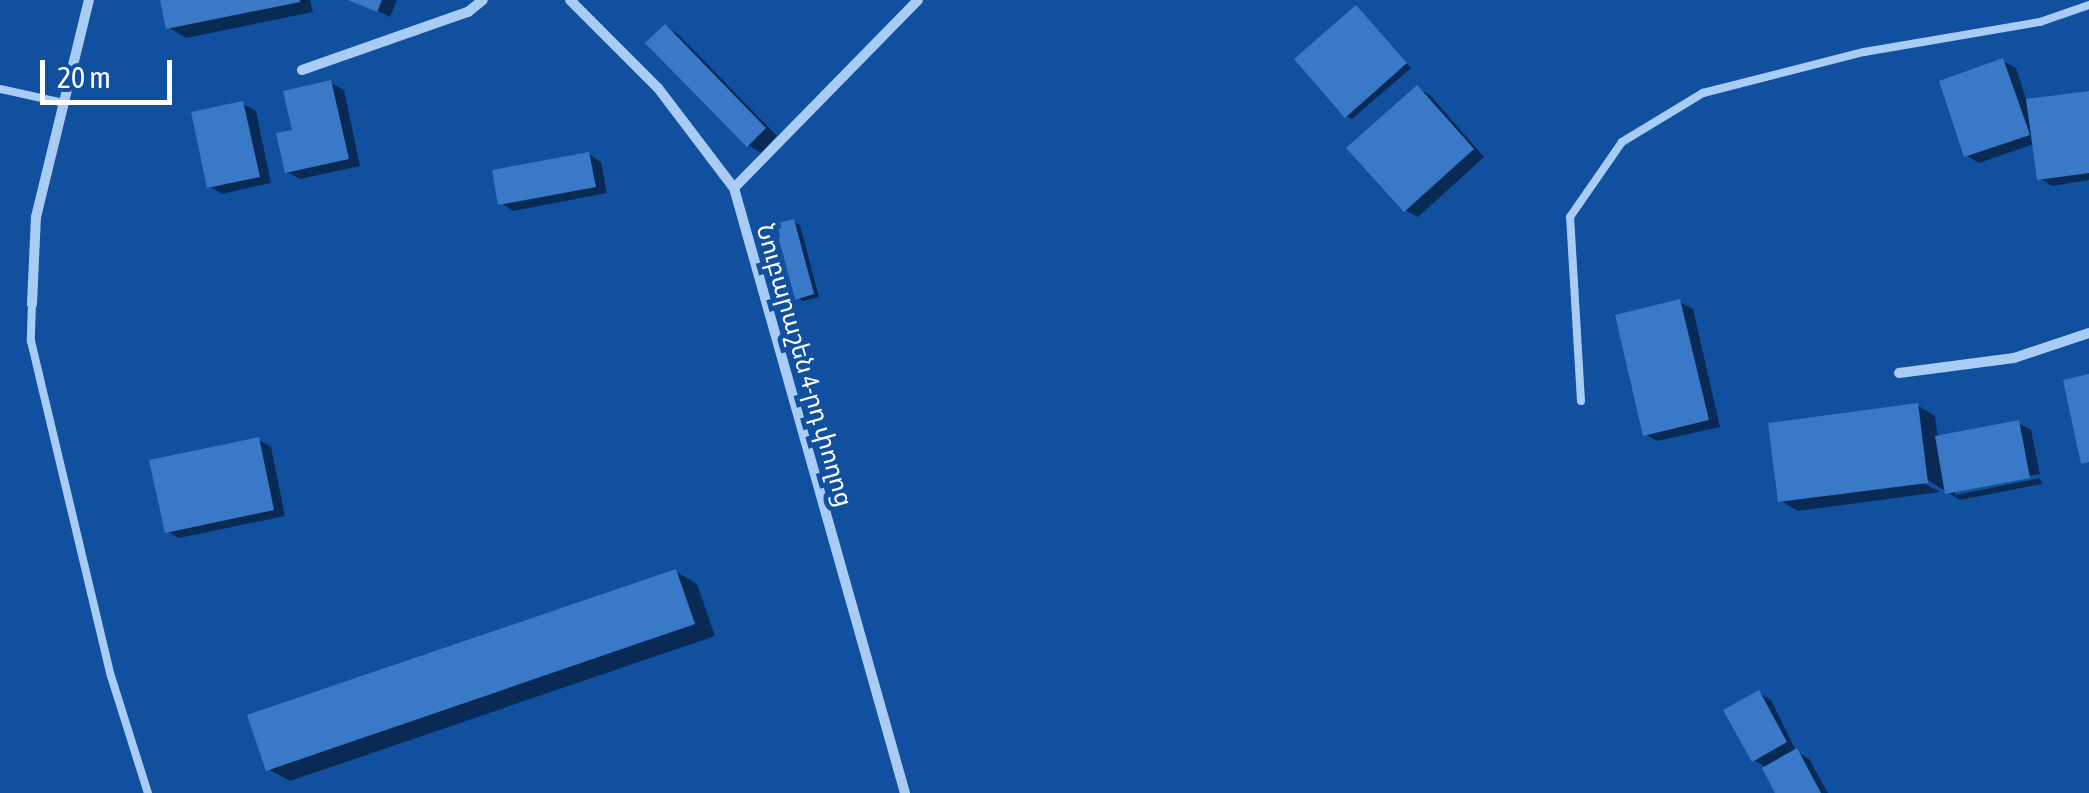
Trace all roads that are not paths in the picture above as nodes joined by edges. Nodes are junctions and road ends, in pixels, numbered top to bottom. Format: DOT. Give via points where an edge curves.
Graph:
graph roads {
  1 [pos="89,0"];
  2 [pos="483,0"];
  3 [pos="570,0"];
  4 [pos="918,0"];
  5 [pos="2089,5"];
  6 [pos="302,70"];
  7 [pos="0,89"];
  8 [pos="64,103"];
  9 [pos="734,188"];
  10 [pos="32,304"];
  11 [pos="2089,333"];
  12 [pos="1899,374"];
  13 [pos="1581,401"];
  14 [pos="148,793"];
  15 [pos="905,793"];
  1 -- 8 [label="street"];
  2 -- 6 [label="street" via="468,12"];
  3 -- 9 [label="street, Նուբարաշեն 4-րդ փողոց" via="658,88"];
  4 -- 9 [label="street"];
  5 -- 13 [label="lane" via="2040,22 1864,52 1703,92 1622,142 1570,216"];
  7 -- 8 [label="lane"];
  8 -- 10 [label="street" via="36,216"];
  9 -- 15 [label="street, Նուբարաշեն 4-րդ փողոց"];
  10 -- 14 [label="lane" via="35,360 111,676"];
  11 -- 12 [label="street" via="2014,358"];
}
